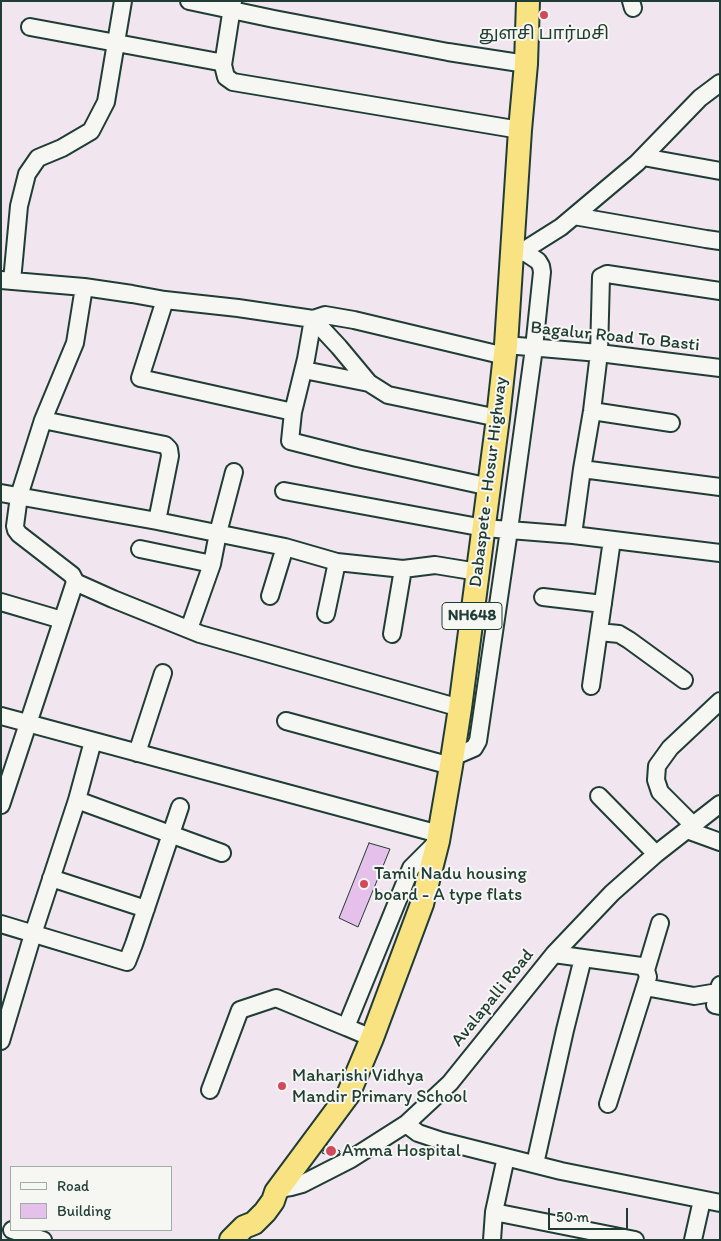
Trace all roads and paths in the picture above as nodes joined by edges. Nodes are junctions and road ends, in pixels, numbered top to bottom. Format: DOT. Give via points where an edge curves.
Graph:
graph roads {
  1 [pos="124,1"];
  2 [pos="189,1"];
  3 [pos="528,1"];
  4 [pos="233,6"];
  5 [pos="30,27"];
  6 [pos="116,43"];
  7 [pos="526,64"];
  8 [pos="223,65"];
  9 [pos="717,88"];
  10 [pos="520,130"];
  11 [pos="643,157"];
  12 [pos="720,171"];
  13 [pos="574,216"];
  14 [pos="720,241"];
  15 [pos="517,255"];
  16 [pos="7,281"];
  17 [pos="84,287"];
  18 [pos="720,291"];
  19 [pos="165,300"];
  20 [pos="313,319"];
  21 [pos="534,348"];
  22 [pos="505,351"];
  23 [pos="599,353"];
  24 [pos="720,368"];
  25 [pos="304,370"];
  26 [pos="369,383"];
  27 [pos="592,411"];
  28 [pos="294,412"];
  29 [pos="498,418"];
  30 [pos="43,420"];
  31 [pos="671,422"];
  32 [pos="582,469"];
  33 [pos="234,472"];
  34 [pos="490,487"];
  35 [pos="720,487"];
  36 [pos="284,491"];
  37 [pos="1,493"];
  38 [pos="19,496"];
  39 [pos="157,520"];
  40 [pos="484,528"];
  41 [pos="509,530"];
  42 [pos="218,533"];
  43 [pos="573,535"];
  44 [pos="612,540"];
  45 [pos="285,546"];
  46 [pos="140,549"];
  47 [pos="720,553"];
  48 [pos="337,562"];
  49 [pos="212,564"];
  50 [pos="403,569"];
  51 [pos="478,572"];
  52 [pos="75,582"];
  53 [pos="270,596"];
  54 [pos="543,597"];
  55 [pos="1,602"];
  56 [pos="603,604"];
  57 [pos="326,614"];
  58 [pos="62,620"];
  59 [pos="190,630"];
  60 [pos="599,632"];
  61 [pos="392,634"];
  62 [pos="163,673"];
  63 [pos="684,680"];
  64 [pos="591,686"];
  65 [pos="720,701"];
  66 [pos="460,708"];
  67 [pos="1,716"];
  68 [pos="286,721"];
  69 [pos="28,723"];
  70 [pos="93,741"];
  71 [pos="137,753"];
  72 [pos="452,761"];
  73 [pos="599,796"];
  74 [pos="2,798"];
  75 [pos="77,800"];
  76 [pos="720,804"];
  77 [pos="180,807"];
  78 [pos="690,827"];
  79 [pos="171,834"];
  80 [pos="438,837"];
  81 [pos="720,842"];
  82 [pos="222,853"];
  83 [pos="656,854"];
  84 [pos="51,878"];
  85 [pos="146,909"];
  86 [pos="660,923"];
  87 [pos="1,924"];
  88 [pos="33,934"];
  89 [pos="554,954"];
  90 [pos="583,958"];
  91 [pos="646,970"];
  92 [pos="645,987"];
  93 [pos="719,994"];
  94 [pos="346,1027"];
  95 [pos="372,1038"];
  96 [pos="1,1042"];
  97 [pos="210,1090"];
  98 [pos="608,1104"];
  99 [pos="406,1124"];
  100 [pos="506,1157"];
  101 [pos="535,1164"];
  102 [pos="277,1190"];
  103 [pos="702,1200"];
  104 [pos="720,1203"];
  105 [pos="494,1212"];
  106 [pos="15,1231"];
  107 [pos="238,1233"];
  108 [pos="43,1240"];
  109 [pos="492,1240"];
  110 [pos="635,1240"];
  111 [pos="693,1240"];
  1 -- 6 [label="street"];
  2 -- 4 [label="street"];
  3 -- 7 [label="highway, Dabaspete - Hosur Highway / NH648"];
  4 -- 7 [label="street" via="448,52"];
  4 -- 8 [label="street"];
  5 -- 6 [label="street"];
  6 -- 8 [label="street"];
  6 -- 16 [label="street" via="106,102 91,131 38,158 27,174"];
  7 -- 10 [label="highway, Dabaspete - Hosur Highway / NH648"];
  8 -- 10 [label="street" via="226,77 233,82"];
  9 -- 11 [label="street" via="700,98"];
  10 -- 15 [label="highway, Dabaspete - Hosur Highway / NH648"];
  11 -- 12 [label="street"];
  11 -- 13 [label="street"];
  13 -- 14 [label="street"];
  13 -- 15 [label="street"];
  15 -- 21 [label="street" via="538,261 541,266"];
  15 -- 22 [label="highway, Dabaspete - Hosur Highway / NH648"];
  16 -- 17 [label="street, Bagalur Road To Basti"];
  17 -- 19 [label="street, Bagalur Road To Basti"];
  17 -- 30 [label="street" via="75,343"];
  18 -- 23 [label="street" via="607,274 601,277"];
  19 -- 20 [label="street, Bagalur Road To Basti"];
  19 -- 28 [label="street" via="140,378"];
  20 -- 22 [label="street, Bagalur Road To Basti" via="324,315 354,320"];
  20 -- 25 [label="street"];
  20 -- 26 [label="street"];
  21 -- 22 [label="street, Bagalur Road To Basti"];
  21 -- 23 [label="street, Bagalur Road To Basti"];
  21 -- 41 [label="street"];
  22 -- 29 [label="highway, Dabaspete - Hosur Highway / NH648"];
  23 -- 24 [label="street, Bagalur Road To Basti"];
  23 -- 27 [label="street"];
  25 -- 26 [label="street"];
  25 -- 28 [label="street"];
  26 -- 29 [label="street" via="388,396"];
  27 -- 31 [label="street"];
  27 -- 32 [label="street"];
  28 -- 34 [label="street" via="290,441"];
  29 -- 34 [label="highway, Dabaspete - Hosur Highway / NH648"];
  30 -- 38 [label="street"];
  30 -- 39 [label="street" via="169,448"];
  32 -- 35 [label="street"];
  32 -- 43 [label="street"];
  33 -- 42 [label="street"];
  34 -- 40 [label="highway, Dabaspete - Hosur Highway / NH648"];
  36 -- 40 [label="street"];
  37 -- 38 [label="street"];
  38 -- 39 [label="street"];
  38 -- 52 [label="street" via="16,530 72,575"];
  39 -- 42 [label="street"];
  40 -- 41 [label="street"];
  40 -- 51 [label="highway, Dabaspete - Hosur Highway / NH648"];
  41 -- 43 [label="street"];
  41 -- 72 [label="street" via="478,741 474,748"];
  42 -- 45 [label="street"];
  42 -- 49 [label="street"];
  43 -- 44 [label="street"];
  44 -- 47 [label="street"];
  44 -- 56 [label="street"];
  45 -- 48 [label="street"];
  45 -- 53 [label="street"];
  46 -- 49 [label="street"];
  48 -- 50 [label="street"];
  48 -- 57 [label="street"];
  49 -- 59 [label="street"];
  50 -- 51 [label="street" via="435,565"];
  50 -- 61 [label="street"];
  51 -- 66 [label="highway, Dabaspete - Hosur Highway / NH648"];
  52 -- 58 [label="street"];
  52 -- 59 [label="street"];
  54 -- 56 [label="street"];
  55 -- 58 [label="street"];
  56 -- 60 [label="street"];
  58 -- 69 [label="street"];
  59 -- 66 [label="street"];
  60 -- 63 [label="street" via="619,634"];
  60 -- 64 [label="street"];
  62 -- 71 [label="street"];
  65 -- 78 [label="street" via="670,748 657,766 656,780 660,792"];
  66 -- 72 [label="highway, Dabaspete - Hosur Highway / NH648"];
  67 -- 69 [label="street"];
  68 -- 72 [label="street"];
  69 -- 70 [label="street"];
  69 -- 74 [label="street"];
  70 -- 71 [label="street"];
  70 -- 75 [label="street"];
  71 -- 80 [label="street"];
  72 -- 80 [label="highway, Dabaspete - Hosur Highway / NH648"];
  73 -- 83 [label="street"];
  75 -- 79 [label="street"];
  75 -- 84 [label="street"];
  76 -- 78 [label="street, Avalapalli Road"];
  77 -- 79 [label="street"];
  78 -- 81 [label="street"];
  78 -- 83 [label="street, Avalapalli Road"];
  79 -- 82 [label="street"];
  79 -- 85 [label="street"];
  80 -- 94 [label="street" via="410,868"];
  80 -- 95 [label="highway, Dabaspete - Hosur Highway / NH648" via="422,904"];
  83 -- 89 [label="street, Avalapalli Road" via="612,892"];
  84 -- 85 [label="street"];
  84 -- 88 [label="street"];
  85 -- 88 [label="street" via="127,962"];
  86 -- 91 [label="street"];
  87 -- 88 [label="street"];
  88 -- 96 [label="street"];
  89 -- 90 [label="street"];
  89 -- 99 [label="street, Avalapalli Road" via="450,1083"];
  90 -- 91 [label="street" via="641,966"];
  90 -- 101 [label="street"];
  91 -- 92 [label="street"];
  92 -- 93 [label="street" via="694,996"];
  92 -- 98 [label="street"];
  94 -- 95 [label="street"];
  94 -- 97 [label="street" via="276,998 240,1010"];
  95 -- 102 [label="highway, Dabaspete - Hosur Highway / NH648" via="348,1095"];
  99 -- 100 [label="street" via="418,1133 442,1141"];
  99 -- 102 [label="street, Avalapalli Road" via="351,1159 302,1184"];
  100 -- 101 [label="street"];
  100 -- 105 [label="street"];
  101 -- 103 [label="street"];
  102 -- 107 [label="highway, NH648" via="274,1201 265,1212"];
  103 -- 104 [label="street"];
  103 -- 111 [label="street"];
  105 -- 109 [label="street"];
  105 -- 110 [label="street"];
  106 -- 108 [label="street"];
}
